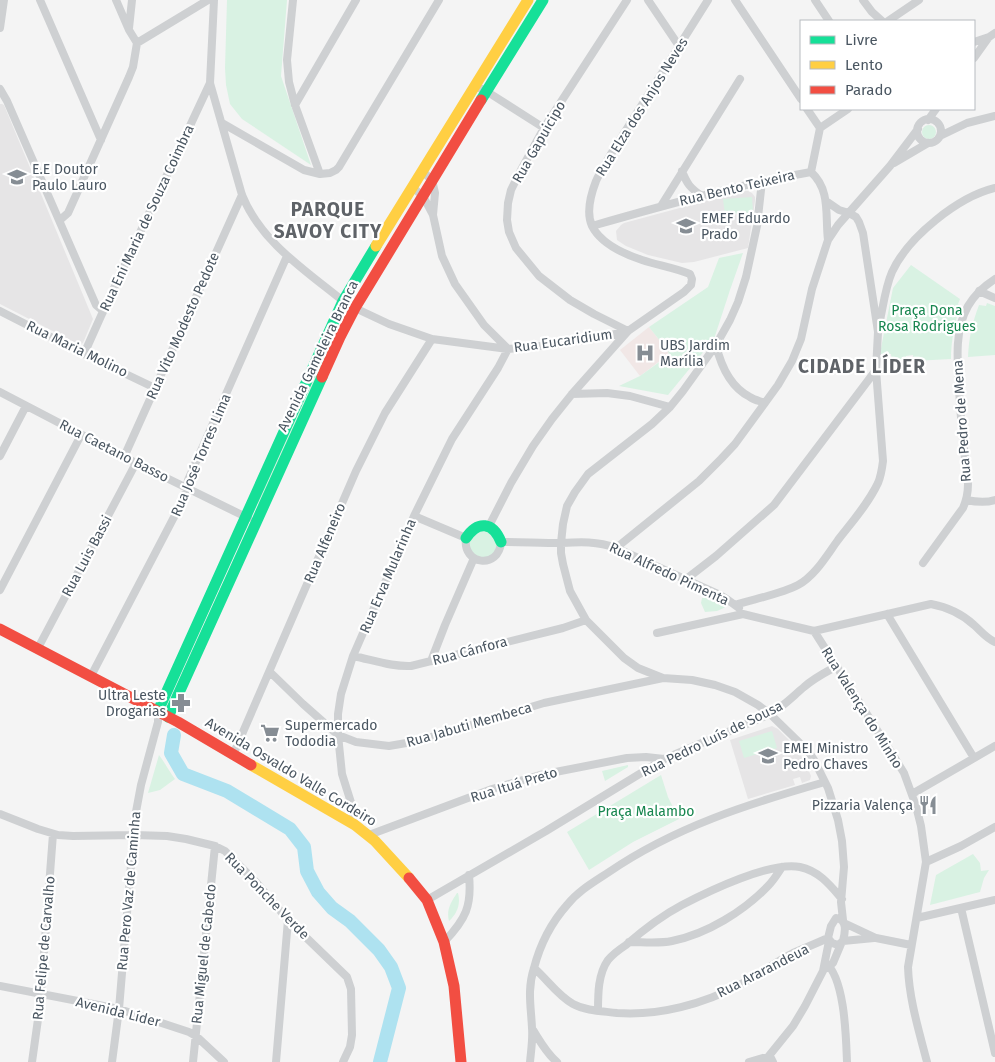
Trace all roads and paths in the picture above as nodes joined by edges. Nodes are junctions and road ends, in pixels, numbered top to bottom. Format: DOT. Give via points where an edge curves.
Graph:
graph roads {
  1 [pos="4,0"];
  2 [pos="40,0"];
  3 [pos="116,0"];
  4 [pos="132,0"];
  5 [pos="208,0"];
  6 [pos="214,0"];
  7 [pos="293,0"];
  8 [pos="356,0"];
  9 [pos="439,0"];
  10 [pos="528,0"];
  11 [pos="543,0"];
  12 [pos="628,0"];
  13 [pos="648,0"];
  14 [pos="708,0"];
  15 [pos="736,0"];
  16 [pos="815,0"];
  17 [pos="863,0"];
  18 [pos="919,0"];
  19 [pos="828,20"];
  20 [pos="881,20"];
  21 [pos="889,20"];
  22 [pos="0,28"];
  23 [pos="129,30"];
  24 [pos="992,35"];
  25 [pos="975,42"];
  26 [pos="137,43"];
  27 [pos="679,46"];
  28 [pos="975,57"];
  29 [pos="740,79"];
  30 [pos="210,83"];
  31 [pos="480,88"];
  32 [pos="0,89"];
  33 [pos="800,97"];
  34 [pos="295,105"];
  35 [pos="808,110"];
  36 [pos="847,110"];
  37 [pos="935,110"];
  38 [pos="995,116"];
  39 [pos="928,120"];
  40 [pos="222,123"];
  41 [pos="544,128"];
  42 [pos="820,128"];
  43 [pos="918,128"];
  44 [pos="940,136"];
  45 [pos="101,140"];
  46 [pos="928,143"];
  47 [pos="890,166"];
  48 [pos="422,171"];
  49 [pos="682,171"];
  50 [pos="811,172"];
  51 [pos="320,174"];
  52 [pos="432,180"];
  53 [pos="762,181"];
  54 [pos="412,187"];
  55 [pos="995,188"];
  56 [pos="242,195"];
  57 [pos="423,196"];
  58 [pos="702,196"];
  59 [pos="826,201"];
  60 [pos="661,206"];
  61 [pos="849,213"];
  62 [pos="433,215"];
  63 [pos="60,220"];
  64 [pos="592,226"];
  65 [pos="828,240"];
  66 [pos="287,256"];
  67 [pos="995,279"];
  68 [pos="979,291"];
  69 [pos="995,298"];
  70 [pos="343,301"];
  71 [pos="355,308"];
  72 [pos="0,310"];
  73 [pos="103,311"];
  74 [pos="628,331"];
  75 [pos="878,332"];
  76 [pos="432,339"];
  77 [pos="716,345"];
  78 [pos="508,349"];
  79 [pos="84,354"];
  80 [pos="876,370"];
  81 [pos="155,388"];
  82 [pos="0,392"];
  83 [pos="572,394"];
  84 [pos="765,403"];
  85 [pos="26,406"];
  86 [pos="670,408"];
  87 [pos="81,435"];
  88 [pos="0,456"];
  89 [pos="124,457"];
  90 [pos="136,463"];
  91 [pos="186,487"];
  92 [pos="966,500"];
  93 [pos="995,500"];
  94 [pos="414,516"];
  95 [pos="251,520"];
  96 [pos="489,526"];
  97 [pos="466,538"];
  98 [pos="501,542"];
  99 [pos="561,543"];
  100 [pos="616,548"];
  101 [pos="474,558"];
  102 [pos="924,563"];
  103 [pos="685,580"];
  104 [pos="0,590"];
  105 [pos="735,605"];
  106 [pos="743,614"];
  107 [pos="888,614"];
  108 [pos="586,620"];
  109 [pos="0,628"];
  110 [pos="814,631"];
  111 [pos="657,633"];
  112 [pos="995,642"];
  113 [pos="38,648"];
  114 [pos="353,656"];
  115 [pos="431,662"];
  116 [pos="837,666"];
  117 [pos="270,672"];
  118 [pos="91,676"];
  119 [pos="662,678"];
  120 [pos="770,714"];
  121 [pos="161,717"];
  122 [pos="338,735"];
  123 [pos="995,746"];
  124 [pos="233,755"];
  125 [pos="974,758"];
  126 [pos="664,759"];
  127 [pos="824,782"];
  128 [pos="912,794"];
  129 [pos="0,814"];
  130 [pos="351,822"];
  131 [pos="995,827"];
  132 [pos="53,834"];
  133 [pos="134,835"];
  134 [pos="369,835"];
  135 [pos="216,846"];
  136 [pos="926,862"];
  137 [pos="782,867"];
  138 [pos="469,874"];
  139 [pos="427,900"];
  140 [pos="842,900"];
  141 [pos="995,900"];
  142 [pos="961,908"];
  143 [pos="917,918"];
  144 [pos="288,920"];
  145 [pos="841,920"];
  146 [pos="876,938"];
  147 [pos="829,940"];
  148 [pos="444,942"];
  149 [pos="629,942"];
  150 [pos="842,943"];
  151 [pos="911,945"];
  152 [pos="826,966"];
  153 [pos="534,968"];
  154 [pos="0,986"];
  155 [pos="40,993"];
  156 [pos="119,1009"];
  157 [pos="598,1011"];
  158 [pos="532,1029"];
  159 [pos="196,1036"];
  160 [pos="995,1053"];
  161 [pos="772,1059"];
  162 [pos="32,1062"];
  163 [pos="112,1062"];
  164 [pos="192,1062"];
  165 [pos="224,1062"];
  166 [pos="276,1062"];
  167 [pos="342,1062"];
  168 [pos="461,1062"];
  169 [pos="530,1062"];
  170 [pos="557,1062"];
  171 [pos="749,1062"];
  172 [pos="764,1062"];
  173 [pos="847,1062"];
  174 [pos="927,1062"];
  1 -- 22 [label="street"];
  2 -- 45 [label="street"];
  3 -- 23 [label="street"];
  4 -- 23 [label="street"];
  5 -- 26 [label="street"];
  6 -- 30 [label="street"];
  7 -- 34 [label="street" via="287,60"];
  8 -- 34 [label="street"];
  9 -- 51 [label="street" via="339,167 330,173"];
  10 -- 31 [label="main road, Avenida Gameleira Branca"];
  11 -- 31 [label="main road, Avenida Gameleira Branca"];
  12 -- 41 [label="street, Rua Gapuicipo"];
  13 -- 27 [label="street"];
  14 -- 27 [label="street, Rua Elza dos Anjos Neves"];
  15 -- 33 [label="street"];
  16 -- 19 [label="street"];
  17 -- 20 [label="street"];
  18 -- 21 [label="street"];
  23 -- 26 [label="street"];
  24 -- 25 [label="street"];
  24 -- 28 [label="street"];
  26 -- 45 [label="street" via="129,77"];
  27 -- 64 [label="street, Rua Elza dos Anjos Neves" via="597,179 590,206"];
  29 -- 49 [label="street"];
  30 -- 40 [label="street"];
  30 -- 73 [label="street, Rua Eni Maria de Souza Coimbra"];
  31 -- 41 [label="street"];
  31 -- 48 [label="main road, Avenida Gameleira Branca"];
  31 -- 52 [label="main road, Avenida Gameleira Branca"];
  32 -- 63 [label="street"];
  34 -- 51 [label="street"];
  35 -- 42 [label="street"];
  36 -- 42 [label="street"];
  37 -- 39 [label="street"];
  38 -- 44 [label="street"];
  39 -- 43 [label="street"];
  39 -- 44 [label="street" via="940,126"];
  40 -- 51 [label="street" via="304,170"];
  40 -- 56 [label="street"];
  41 -- 74 [label="street, Rua Gapuicipo" via="512,190 508,203 509,232 516,248 540,276 570,300"];
  42 -- 50 [label="street"];
  43 -- 46 [label="street" via="921,140"];
  43 -- 47 [label="street"];
  44 -- 46 [label="street"];
  45 -- 63 [label="street" via="68,213"];
  46 -- 47 [label="street"];
  47 -- 61 [label="street"];
  48 -- 52 [label="street"];
  48 -- 54 [label="main road, Avenida Gameleira Branca"];
  49 -- 58 [label="street" via="692,190"];
  49 -- 60 [label="street"];
  50 -- 53 [label="street, Rua Bento Teixeira"];
  50 -- 59 [label="street, Rua Bento Teixeira" via="818,178"];
  52 -- 57 [label="main road, Avenida Gameleira Branca"];
  52 -- 62 [label="street" via="435,192"];
  53 -- 58 [label="street, Rua Bento Teixeira"];
  53 -- 77 [label="street" via="746,278 730,320"];
  54 -- 57 [label="street"];
  54 -- 70 [label="main road, Avenida Gameleira Branca"];
  55 -- 75 [label="street" via="958,204 916,238 892,272"];
  56 -- 66 [label="street" via="267,237"];
  56 -- 81 [label="street, Rua Vito Modesto Pedote"];
  57 -- 62 [label="street"];
  57 -- 71 [label="main road, Avenida Gameleira Branca"];
  58 -- 60 [label="street, Rua Bento Teixeira"];
  59 -- 61 [label="street"];
  59 -- 65 [label="street, Rua Bento Teixeira"];
  60 -- 64 [label="street, Rua Bento Teixeira"];
  61 -- 65 [label="street"];
  61 -- 75 [label="street" via="856,217 863,233"];
  62 -- 78 [label="street" via="442,256 455,284 484,326"];
  63 -- 73 [label="street" via="96,305"];
  64 -- 74 [label="street" via="602,238 624,253 692,276 691,285 684,292"];
  65 -- 84 [label="street" via="812,289 801,339 792,362"];
  66 -- 70 [label="street"];
  66 -- 91 [label="street, Rua José Torres Lima"];
  67 -- 68 [label="street, Rua Pedro de Mena"];
  68 -- 69 [label="street"];
  68 -- 92 [label="street, Rua Pedro de Mena" via="963,318 957,352 968,484"];
  70 -- 71 [label="street, Rua Eucaridium" via="352,301"];
  70 -- 95 [label="main road, Avenida Gameleira Branca"];
  71 -- 76 [label="street, Rua Eucaridium"];
  71 -- 95 [label="main road, Avenida Gameleira Branca"];
  72 -- 79 [label="street, Rua Maria Molino"];
  73 -- 79 [label="street, Rua Eni Maria de Souza Coimbra"];
  74 -- 78 [label="street, Rua Eucaridium" via="550,346"];
  74 -- 83 [label="street"];
  75 -- 80 [label="street"];
  76 -- 78 [label="street, Rua Eucaridium"];
  76 -- 117 [label="street, Rua Alfeneiro" via="385,414 356,471"];
  77 -- 84 [label="street" via="730,379 750,398"];
  77 -- 86 [label="street"];
  78 -- 94 [label="street, Rua Erva Mularinha" via="452,439"];
  79 -- 81 [label="street, Rua Maria Molino"];
  80 -- 103 [label="street" via="774,505"];
  80 -- 105 [label="street" via="883,461 882,473 872,495 805,581"];
  81 -- 89 [label="street, Rua Vito Modesto Pedote"];
  82 -- 85 [label="street, Rua Caetano Basso"];
  83 -- 86 [label="street" via="630,396"];
  83 -- 96 [label="street" via="533,446"];
  84 -- 100 [label="street" via="735,444 699,481"];
  85 -- 87 [label="street, Rua Caetano Basso"];
  85 -- 88 [label="street"];
  86 -- 99 [label="street" via="588,474 567,506"];
  87 -- 89 [label="street, Rua Caetano Basso"];
  87 -- 104 [label="street"];
  89 -- 90 [label="street, Rua Caetano Basso"];
  90 -- 91 [label="street, Rua Caetano Basso"];
  90 -- 113 [label="street, Rua Luis Bassi"];
  91 -- 95 [label="street, Rua Caetano Basso"];
  91 -- 118 [label="street, Rua José Torres Lima" via="185,496"];
  92 -- 93 [label="street"];
  92 -- 102 [label="street, Rua Pedro de Mena"];
  94 -- 97 [label="street"];
  94 -- 114 [label="street, Rua Erva Mularinha"];
  95 -- 121 [label="main road, Avenida Gameleira Branca"];
  96 -- 97 [label="main road" via="473,528"];
  96 -- 98 [label="main road" via="497,532"];
  97 -- 101 [label="street" via="466,549"];
  98 -- 99 [label="street, Rua Alfredo Pimenta"];
  98 -- 101 [label="street" via="499,552 490,560"];
  99 -- 100 [label="street, Rua Alfredo Pimenta" via="590,542"];
  99 -- 108 [label="street" via="570,591"];
  100 -- 103 [label="street, Rua Alfredo Pimenta"];
  101 -- 115 [label="street"];
  103 -- 105 [label="street, Rua Alfredo Pimenta"];
  105 -- 106 [label="street, Rua Alfredo Pimenta"];
  106 -- 110 [label="street"];
  106 -- 111 [label="street"];
  107 -- 110 [label="street"];
  107 -- 112 [label="street" via="931,604 944,606 964,617"];
  107 -- 125 [label="street"];
  108 -- 115 [label="street, Rua Cánfora"];
  108 -- 119 [label="street" via="624,658"];
  109 -- 113 [label="main road, Avenida Osvaldo Valle Cordeiro"];
  110 -- 116 [label="street, Rua Valença do Minho"];
  113 -- 118 [label="main road, Avenida Osvaldo Valle Cordeiro"];
  114 -- 115 [label="street, Rua Cánfora" via="399,667"];
  114 -- 122 [label="street, Rua Erva Mularinha" via="341,694"];
  116 -- 120 [label="street, Rua Pedro Luís de Sousa" via="814,679"];
  116 -- 128 [label="street, Rua Valença do Minho" via="904,773"];
  117 -- 122 [label="street, Rua Jabuti Membeca"];
  117 -- 124 [label="street, Rua Alfeneiro"];
  118 -- 121 [label="main road, Avenida Osvaldo Valle Cordeiro"];
  119 -- 120 [label="street" via="715,685 735,692"];
  119 -- 122 [label="street, Rua Jabuti Membeca" via="544,704 409,743 376,745"];
  120 -- 126 [label="street, Rua Pedro Luís de Sousa"];
  120 -- 127 [label="street" via="808,751"];
  121 -- 124 [label="main road, Avenida Osvaldo Valle Cordeiro"];
  121 -- 133 [label="street, Rua Pero Vaz de Caminha" via="141,785"];
  122 -- 130 [label="street, Rua Erva Mularinha" via="342,774 354,812"];
  123 -- 125 [label="street"];
  124 -- 130 [label="main road, Avenida Osvaldo Valle Cordeiro"];
  125 -- 128 [label="street"];
  126 -- 134 [label="street, Rua Ituá Preto" via="627,758 540,775 492,789"];
  126 -- 138 [label="street, Rua Pedro Luís de Sousa"];
  127 -- 140 [label="street" via="842,840"];
  127 -- 153 [label="street" via="721,814 662,840 623,862 568,904 546,936"];
  128 -- 136 [label="street, Rua Valença do Minho"];
  129 -- 132 [label="street, Rua Ponche Verde"];
  130 -- 134 [label="main road, Avenida Osvaldo Valle Cordeiro"];
  131 -- 136 [label="street"];
  132 -- 133 [label="street, Rua Ponche Verde"];
  132 -- 155 [label="street, Rua Felipe de Carvalho"];
  133 -- 135 [label="street, Rua Ponche Verde" via="167,836"];
  133 -- 156 [label="street, Rua Pero Vaz de Caminha"];
  134 -- 139 [label="main road, Avenida Osvaldo Valle Cordeiro"];
  135 -- 144 [label="street, Rua Ponche Verde" via="256,882"];
  135 -- 159 [label="street, Rua Miguel de Cabedo"];
  136 -- 143 [label="street, Rua Valença do Minho"];
  137 -- 140 [label="street" via="802,867 817,873"];
  137 -- 149 [label="street" via="752,874 681,906"];
  137 -- 149 [label="street" via="770,884 742,909 698,933 672,941"];
  138 -- 139 [label="street, Rua Pedro Luís de Sousa"];
  138 -- 148 [label="street" via="467,909 460,924"];
  139 -- 148 [label="main road, Avenida Osvaldo Valle Cordeiro"];
  140 -- 145 [label="street"];
  141 -- 142 [label="street"];
  142 -- 143 [label="street"];
  142 -- 160 [label="street"];
  143 -- 151 [label="street, Rua Valença do Minho"];
  144 -- 166 [label="street"];
  144 -- 167 [label="street, Rua Ponche Verde" via="348,977 352,1035"];
  145 -- 146 [label="street"];
  145 -- 147 [label="street" via="831,926"];
  145 -- 150 [label="street" via="845,932"];
  146 -- 150 [label="street"];
  146 -- 151 [label="street"];
  147 -- 150 [label="street" via="835,944"];
  147 -- 152 [label="street"];
  147 -- 157 [label="street, Rua Ararandeua" via="792,954 742,984 679,1008 624,1013"];
  148 -- 168 [label="main road, Avenida Osvaldo Valle Cordeiro" via="456,999"];
  149 -- 157 [label="street" via="605,965"];
  150 -- 152 [label="street" via="835,958"];
  151 -- 174 [label="street, Rua Valença do Minho" via="908,982"];
  152 -- 161 [label="street"];
  152 -- 173 [label="street" via="833,971 839,988"];
  153 -- 157 [label="street, Rua Ararandeua" via="561,996 573,1004"];
  153 -- 158 [label="street" via="530,993"];
  154 -- 155 [label="street, Avenida Líder"];
  155 -- 156 [label="street, Avenida Líder"];
  155 -- 162 [label="street, Rua Felipe de Carvalho"];
  156 -- 159 [label="street, Avenida Líder"];
  156 -- 163 [label="street, Rua Pero Vaz de Caminha"];
  158 -- 169 [label="street"];
  158 -- 170 [label="street"];
  159 -- 164 [label="street, Rua Miguel de Cabedo"];
  159 -- 165 [label="street, Avenida Líder"];
  161 -- 171 [label="street"];
  161 -- 172 [label="street"];
}
